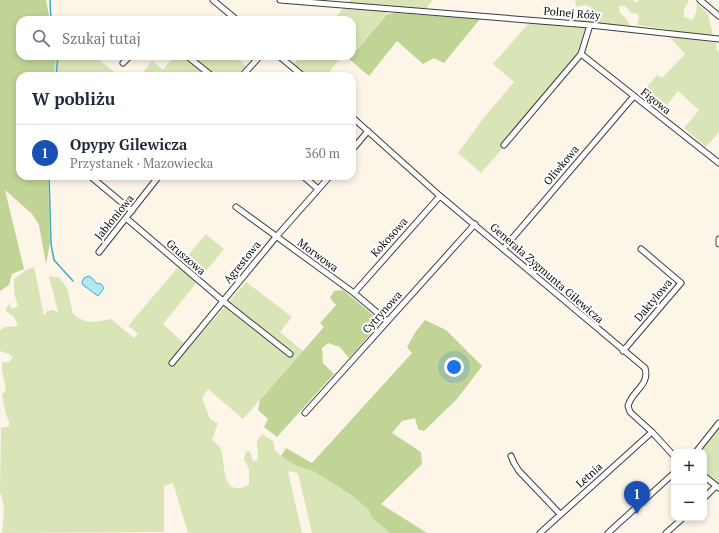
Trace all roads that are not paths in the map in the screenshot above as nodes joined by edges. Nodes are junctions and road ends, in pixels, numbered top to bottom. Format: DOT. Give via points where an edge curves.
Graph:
graph roads {
  1 [pos="213,0"];
  2 [pos="280,0"];
  3 [pos="348,0"];
  4 [pos="700,0"];
  5 [pos="344,6"];
  6 [pos="231,16"];
  7 [pos="719,16"];
  8 [pos="590,25"];
  9 [pos="719,39"];
  10 [pos="581,54"];
  11 [pos="125,60"];
  12 [pos="192,60"];
  13 [pos="256,60"];
  14 [pos="284,60"];
  15 [pos="123,62"];
  16 [pos="207,72"];
  17 [pos="246,72"];
  18 [pos="298,72"];
  19 [pos="634,96"];
  20 [pos="356,121"];
  21 [pos="368,131"];
  22 [pos="356,145"];
  23 [pos="504,145"];
  24 [pos="719,163"];
  25 [pos="95,180"];
  26 [pos="156,180"];
  27 [pos="308,180"];
  28 [pos="326,180"];
  29 [pos="318,189"];
  30 [pos="440,196"];
  31 [pos="236,207"];
  32 [pos="132,211"];
  33 [pos="126,218"];
  34 [pos="475,224"];
  35 [pos="276,237"];
  36 [pos="719,239"];
  37 [pos="719,244"];
  38 [pos="504,248"];
  39 [pos="641,249"];
  40 [pos="99,252"];
  41 [pos="354,293"];
  42 [pos="223,301"];
  43 [pos="387,321"];
  44 [pos="623,351"];
  45 [pos="290,354"];
  46 [pos="172,363"];
  47 [pos="305,413"];
  48 [pos="719,423"];
  49 [pos="652,432"];
  50 [pos="698,449"];
  51 [pos="671,453"];
  52 [pos="512,456"];
  53 [pos="671,476"];
  54 [pos="707,479"];
  55 [pos="717,487"];
  56 [pos="707,495"];
  57 [pos="560,514"];
  58 [pos="679,521"];
  59 [pos="540,533"];
  60 [pos="608,533"];
  61 [pos="666,533"];
  1 -- 6 [label="street"];
  2 -- 5 [label="street, Polnej Róży"];
  3 -- 5 [label="street"];
  4 -- 7 [label="street"];
  5 -- 8 [label="street, Polnej Róży"];
  8 -- 9 [label="street, Polnej Róży"];
  8 -- 10 [label="street"];
  10 -- 19 [label="street, Figowa"];
  10 -- 23 [label="street"];
  11 -- 15 [label="street"];
  12 -- 16 [label="street"];
  13 -- 17 [label="street"];
  14 -- 18 [label="street"];
  19 -- 24 [label="street, Figowa"];
  19 -- 38 [label="street, Oliwkowa"];
  20 -- 21 [label="street, Generała Zygmunta Gilewicza"];
  21 -- 22 [label="street"];
  21 -- 30 [label="street, Generała Zygmunta Gilewicza"];
  25 -- 32 [label="street"];
  26 -- 32 [label="street, Jabłoniowa"];
  27 -- 29 [label="street"];
  28 -- 29 [label="street, Agrestowa"];
  29 -- 35 [label="street, Agrestowa"];
  30 -- 34 [label="street, Generała Zygmunta Gilewicza"];
  30 -- 41 [label="street, Kokosowa"];
  31 -- 35 [label="street, Morwowa"];
  32 -- 33 [label="street, Jabłoniowa"];
  33 -- 40 [label="street, Jabłoniowa"];
  33 -- 42 [label="street, Gruszowa"];
  34 -- 38 [label="street, Generała Zygmunta Gilewicza"];
  34 -- 43 [label="street, Cytrynowa"];
  35 -- 41 [label="street, Morwowa"];
  35 -- 42 [label="street, Agrestowa"];
  36 -- 37 [label="street"];
  38 -- 44 [label="street, Generała Zygmunta Gilewicza"];
  39 -- 44 [label="street, Daktylowa" via="681,283"];
  41 -- 43 [label="street, Morwowa"];
  42 -- 45 [label="street, Gruszowa"];
  42 -- 46 [label="street, Agrestowa"];
  43 -- 47 [label="street, Cytrynowa"];
  44 -- 49 [label="street, Generała Zygmunta Gilewicza" via="645,368 645,382 629,401 628,406 630,412"];
  48 -- 50 [label="street"];
  49 -- 51 [label="street, Generała Zygmunta Gilewicza"];
  49 -- 57 [label="street, Letnia"];
  52 -- 57 [label="street" via="519,471"];
  53 -- 60 [label="street"];
  54 -- 55 [label="street"];
  55 -- 56 [label="street"];
  57 -- 59 [label="street, Letnia"];
  58 -- 61 [label="street"];
}
